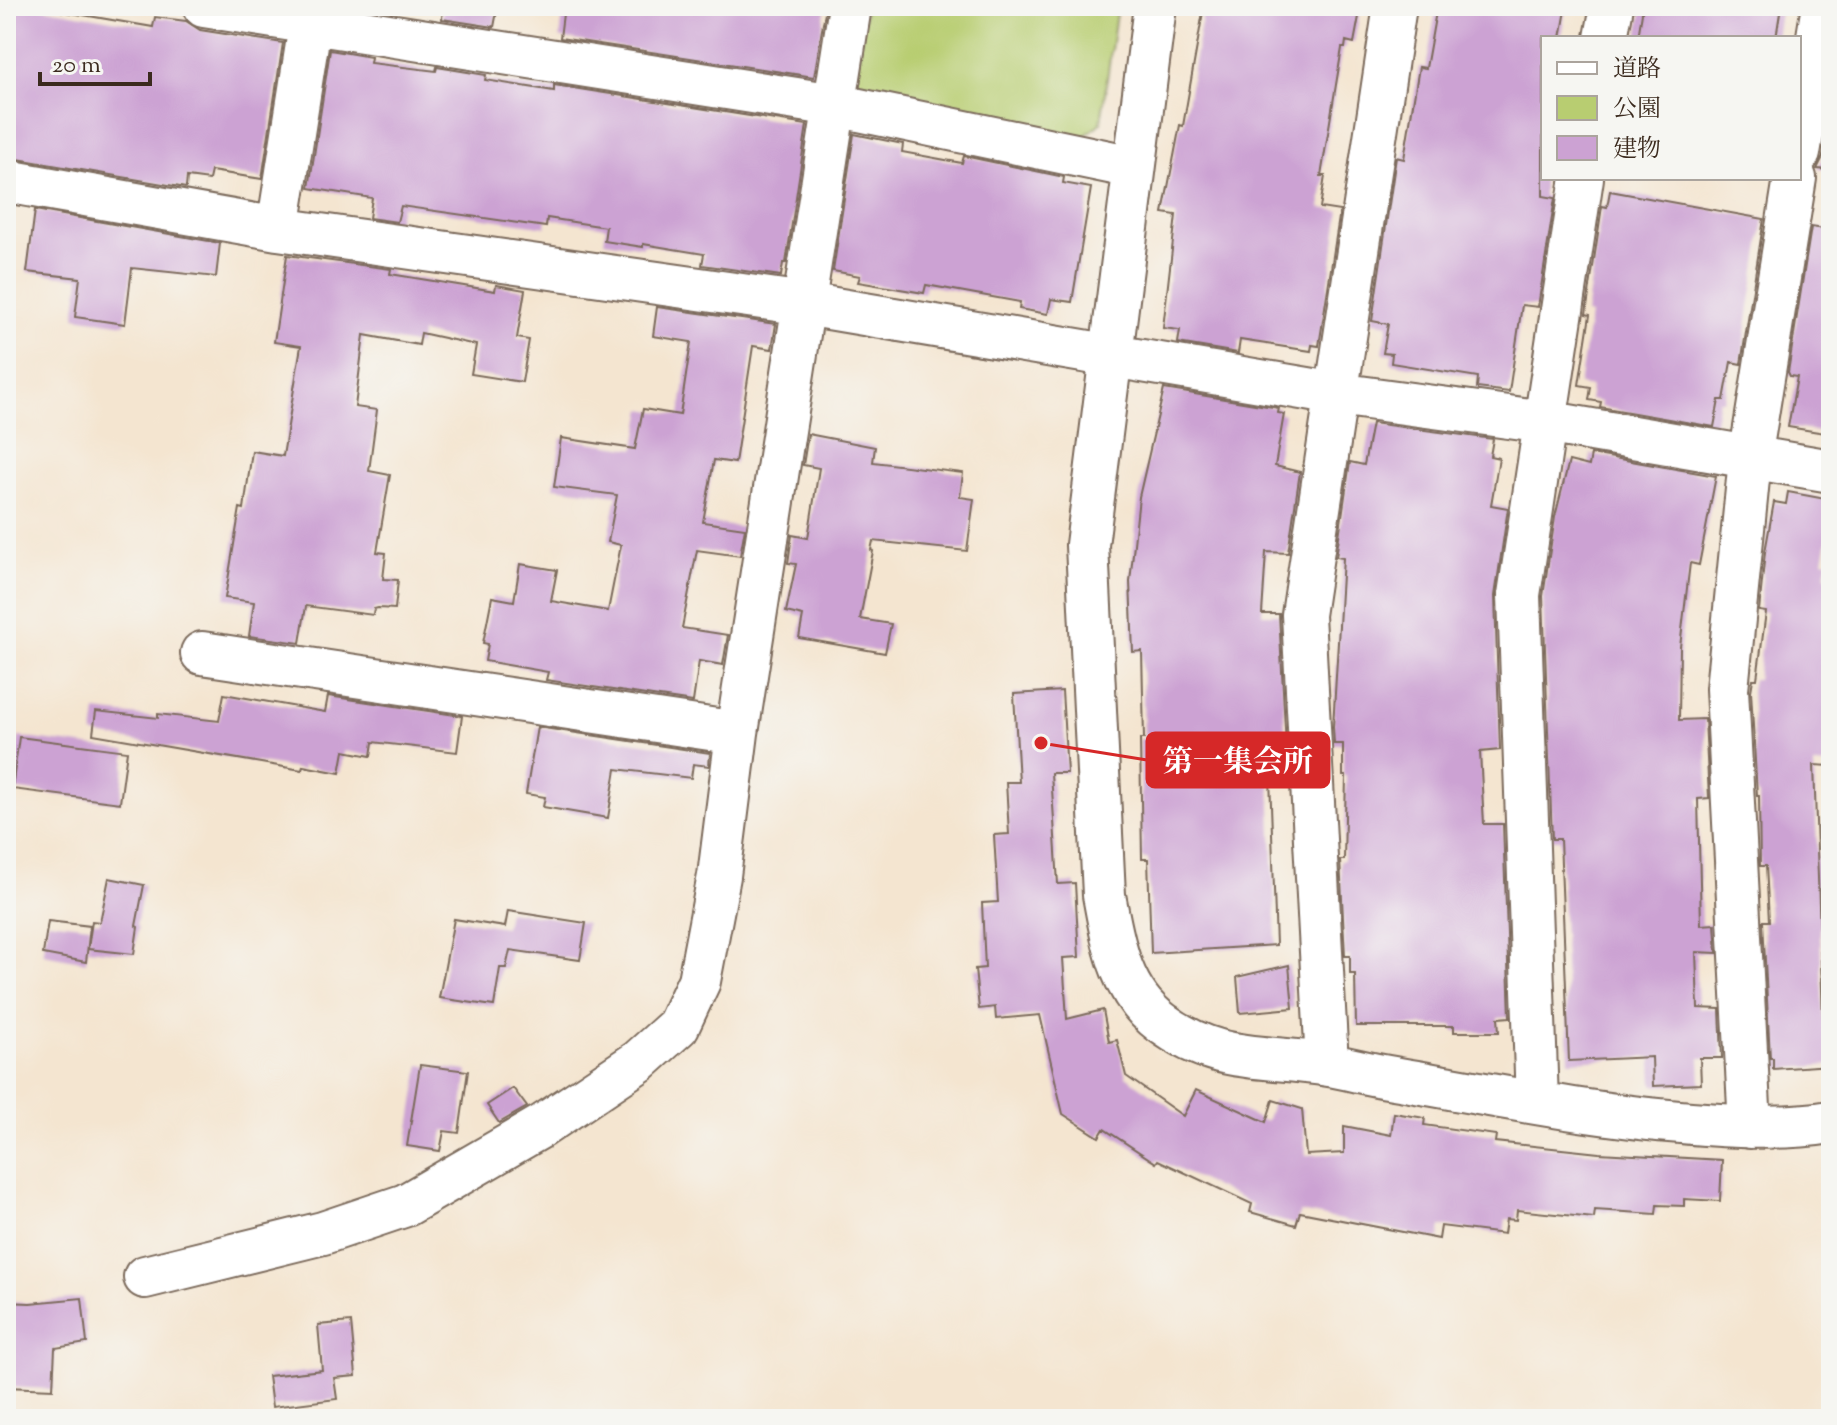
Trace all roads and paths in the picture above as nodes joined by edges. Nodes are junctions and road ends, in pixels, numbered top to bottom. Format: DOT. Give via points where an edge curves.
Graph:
graph roads {
  1 [pos="204,6"];
  2 [pos="850,6"];
  3 [pos="1155,6"];
  4 [pos="1395,6"];
  5 [pos="1612,6"];
  6 [pos="1823,6"];
  7 [pos="312,14"];
  8 [pos="1606,36"];
  9 [pos="835,105"];
  10 [pos="1801,141"];
  11 [pos="1133,167"];
  12 [pos="1582,180"];
  13 [pos="1795,180"];
  14 [pos="6,181"];
  15 [pos="278,229"];
  16 [pos="805,304"];
  17 [pos="1111,354"];
  18 [pos="1337,394"];
  19 [pos="1545,422"];
  20 [pos="1750,459"];
  21 [pos="1831,471"];
  22 [pos="202,653"];
  23 [pos="737,733"];
  24 [pos="1327,1064"];
  25 [pos="1537,1102"];
  26 [pos="1831,1122"];
  27 [pos="1750,1127"];
  28 [pos="145,1277"];
  1 -- 7 [label="street"];
  2 -- 9 [label="street"];
  3 -- 11 [label="street"];
  4 -- 18 [label="street"];
  5 -- 8 [label="street"];
  6 -- 10 [label="street"];
  7 -- 9 [label="street"];
  7 -- 15 [label="street"];
  9 -- 11 [label="street"];
  9 -- 16 [label="street"];
  11 -- 17 [label="street"];
  12 -- 19 [label="street"];
  13 -- 20 [label="street"];
  14 -- 15 [label="street"];
  15 -- 16 [label="street"];
  16 -- 17 [label="street"];
  16 -- 23 [label="street"];
  17 -- 18 [label="street"];
  17 -- 24 [label="street" via="1087,545 1104,895 1113,946 1133,996 1185,1038 1248,1058"];
  18 -- 19 [label="street"];
  18 -- 24 [label="street" via="1303,615"];
  19 -- 20 [label="street"];
  19 -- 25 [label="street" via="1519,595"];
  20 -- 21 [label="street"];
  20 -- 27 [label="street" via="1727,689"];
  22 -- 23 [label="street"];
  23 -- 28 [label="street" via="699,981 678,1026 639,1061 542,1126 406,1205 323,1233"];
  24 -- 25 [label="street"];
  25 -- 27 [label="street" via="1644,1120"];
  26 -- 27 [label="street"];
}
